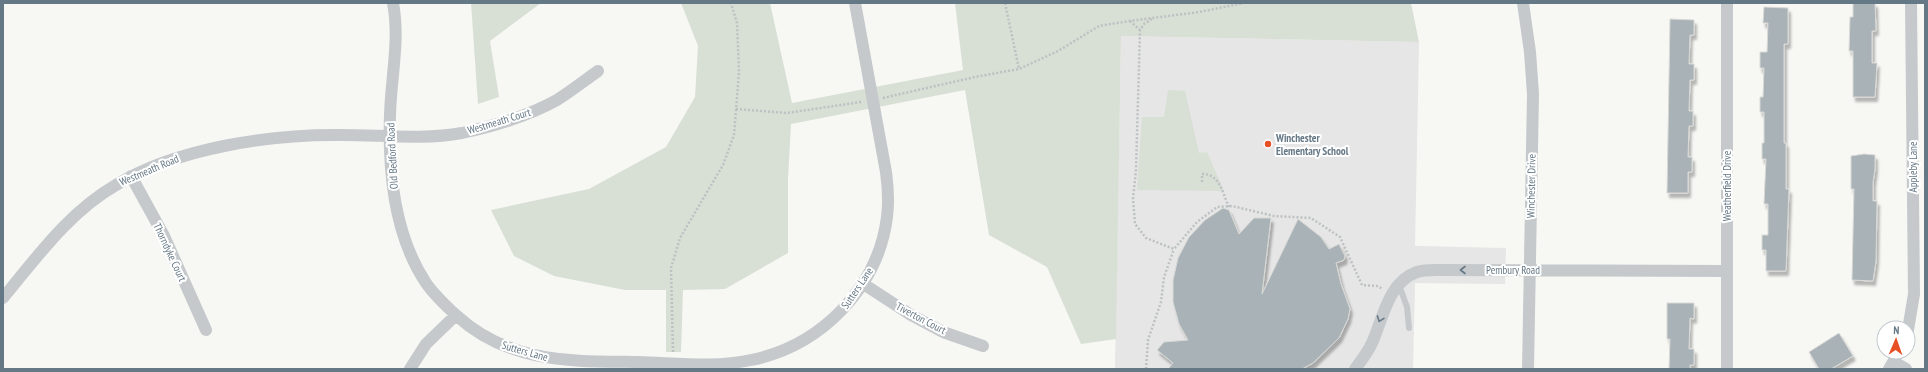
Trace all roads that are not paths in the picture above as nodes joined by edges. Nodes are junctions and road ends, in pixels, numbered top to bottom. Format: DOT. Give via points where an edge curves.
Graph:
graph roads {
  1 [pos="393,3"];
  2 [pos="855,3"];
  3 [pos="1522,3"];
  4 [pos="1727,3"];
  5 [pos="1912,3"];
  6 [pos="598,71"];
  7 [pos="390,137"];
  8 [pos="131,176"];
  9 [pos="1530,270"];
  10 [pos="1727,271"];
  11 [pos="862,283"];
  12 [pos="1396,290"];
  13 [pos="3,298"];
  14 [pos="456,316"];
  15 [pos="1910,320"];
  16 [pos="1409,328"];
  17 [pos="206,330"];
  18 [pos="983,346"];
  19 [pos="1894,361"];
  20 [pos="410,369"];
  21 [pos="1355,369"];
  22 [pos="1528,369"];
  23 [pos="1727,369"];
  24 [pos="1906,369"];
  1 -- 7 [label="street, Old Bedford Road" via="396,41"];
  2 -- 11 [label="street, Sutters Lane" via="888,192 887,217 882,241"];
  3 -- 9 [label="street, Winchester Drive" via="1530,52 1533,94"];
  4 -- 10 [label="street, Weatherfield Drive"];
  5 -- 15 [label="street, Appleby Lane" via="1914,294"];
  6 -- 7 [label="street, Westmeath Court" via="557,100 505,122 461,133 411,138"];
  7 -- 8 [label="street, Westmeath Road" via="318,135 259,141 188,154"];
  7 -- 14 [label="street, Old Bedford Road" via="393,194 406,243 427,284"];
  8 -- 13 [label="street, Westmeath Road" via="100,195 72,218"];
  8 -- 17 [label="street, Thorndyke Court" via="164,236"];
  9 -- 10 [label="street, Pembury Road"];
  9 -- 12 [label="street, Pembury Road, one-way" via="1417,272 1403,281"];
  9 -- 22 [label="street, Winchester Drive"];
  10 -- 23 [label="street, Weatherfield Drive"];
  11 -- 14 [label="street, Sutters Lane" via="840,313 810,338 772,355 730,363 577,361 542,358 497,343 475,331"];
  11 -- 18 [label="street, Tiverton Court" via="911,315 943,332"];
  12 -- 16 [label="lane" via="1407,307"];
  12 -- 21 [label="street, Pembury Road, one-way" via="1382,314 1372,344"];
  14 -- 20 [label="street" via="426,344"];
  19 -- 24 [label="street"];
}
